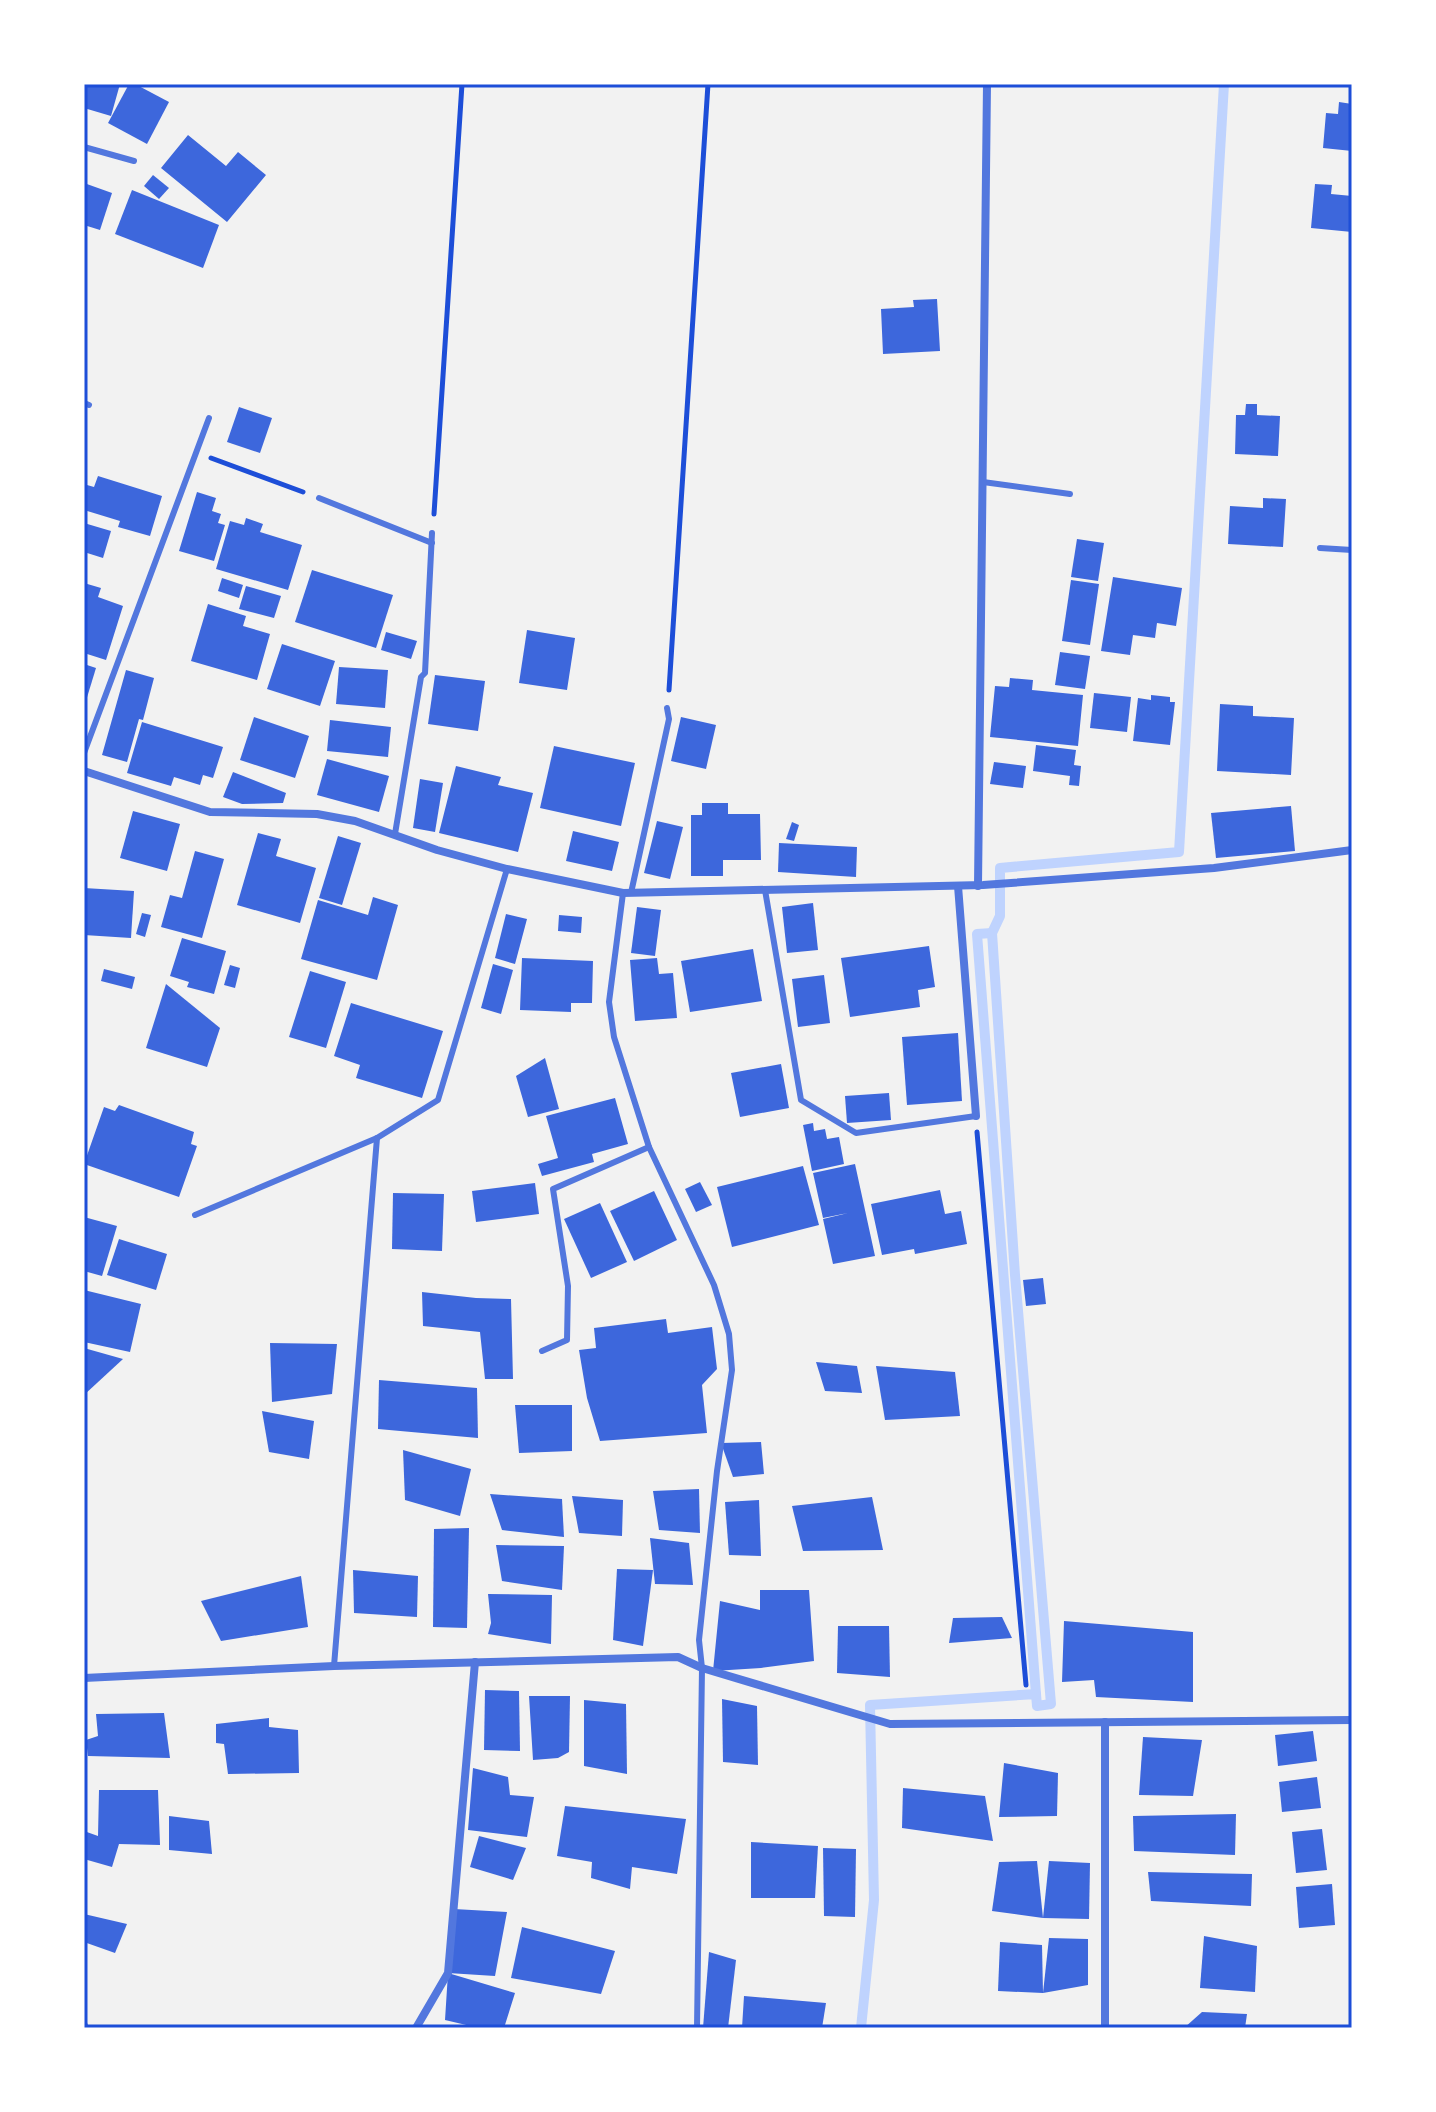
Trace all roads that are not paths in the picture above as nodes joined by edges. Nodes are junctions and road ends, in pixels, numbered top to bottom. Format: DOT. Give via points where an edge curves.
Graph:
graph roads {
  1 [pos="987,84"];
  2 [pos="84,147"];
  3 [pos="134,161"];
  4 [pos="209,418"];
  5 [pos="983,482"];
  6 [pos="1070,494"];
  7 [pos="319,498"];
  8 [pos="432,533"];
  9 [pos="432,543"];
  10 [pos="1320,548"];
  11 [pos="1352,550"];
  12 [pos="667,708"];
  13 [pos="84,753"];
  14 [pos="84,771"];
  15 [pos="395,834"];
  16 [pos="1352,850"];
  17 [pos="507,869"];
  18 [pos="958,886"];
  19 [pos="980,886"];
  20 [pos="765,890"];
  21 [pos="627,893"];
  22 [pos="976,1116"];
  23 [pos="377,1138"];
  24 [pos="649,1147"];
  25 [pos="195,1215"];
  26 [pos="542,1351"];
  27 [pos="475,1662"];
  28 [pos="334,1666"];
  29 [pos="702,1668"];
  30 [pos="84,1678"];
  31 [pos="1352,1720"];
  32 [pos="1105,1722"];
  33 [pos="416,2028"];
  34 [pos="697,2028"];
  35 [pos="1105,2028"];
  1 -- 5 [label="street"];
  2 -- 3 [label="lane"];
  4 -- 13 [label="lane"];
  5 -- 6 [label="lane"];
  5 -- 19 [label="street"];
  7 -- 9 [label="lane"];
  8 -- 9 [label="lane"];
  9 -- 15 [label="lane" via="425,673"];
  10 -- 11 [label="lane"];
  12 -- 21 [label="lane" via="669,719"];
  14 -- 15 [label="street" via="210,812 317,814"];
  15 -- 17 [label="street"];
  16 -- 19 [label="street" via="1214,868"];
  17 -- 21 [label="street"];
  17 -- 23 [label="lane" via="438,1100"];
  18 -- 19 [label="street"];
  18 -- 20 [label="street"];
  18 -- 22 [label="street"];
  20 -- 21 [label="street"];
  20 -- 22 [label="lane" via="801,1100 856,1133"];
  21 -- 24 [label="lane" via="609,1002 614,1037"];
  23 -- 25 [label="lane"];
  23 -- 28 [label="lane"];
  24 -- 26 [label="lane" via="553,1189 568,1286 567,1340"];
  24 -- 29 [label="lane" via="714,1285 729,1334 732,1370 699,1640"];
  27 -- 28 [label="street"];
  27 -- 29 [label="street" via="678,1657"];
  27 -- 33 [label="street" via="448,1973"];
  28 -- 30 [label="street"];
  29 -- 32 [label="street" via="890,1724"];
  29 -- 34 [label="lane"];
  31 -- 32 [label="street"];
  32 -- 35 [label="street"];
}
